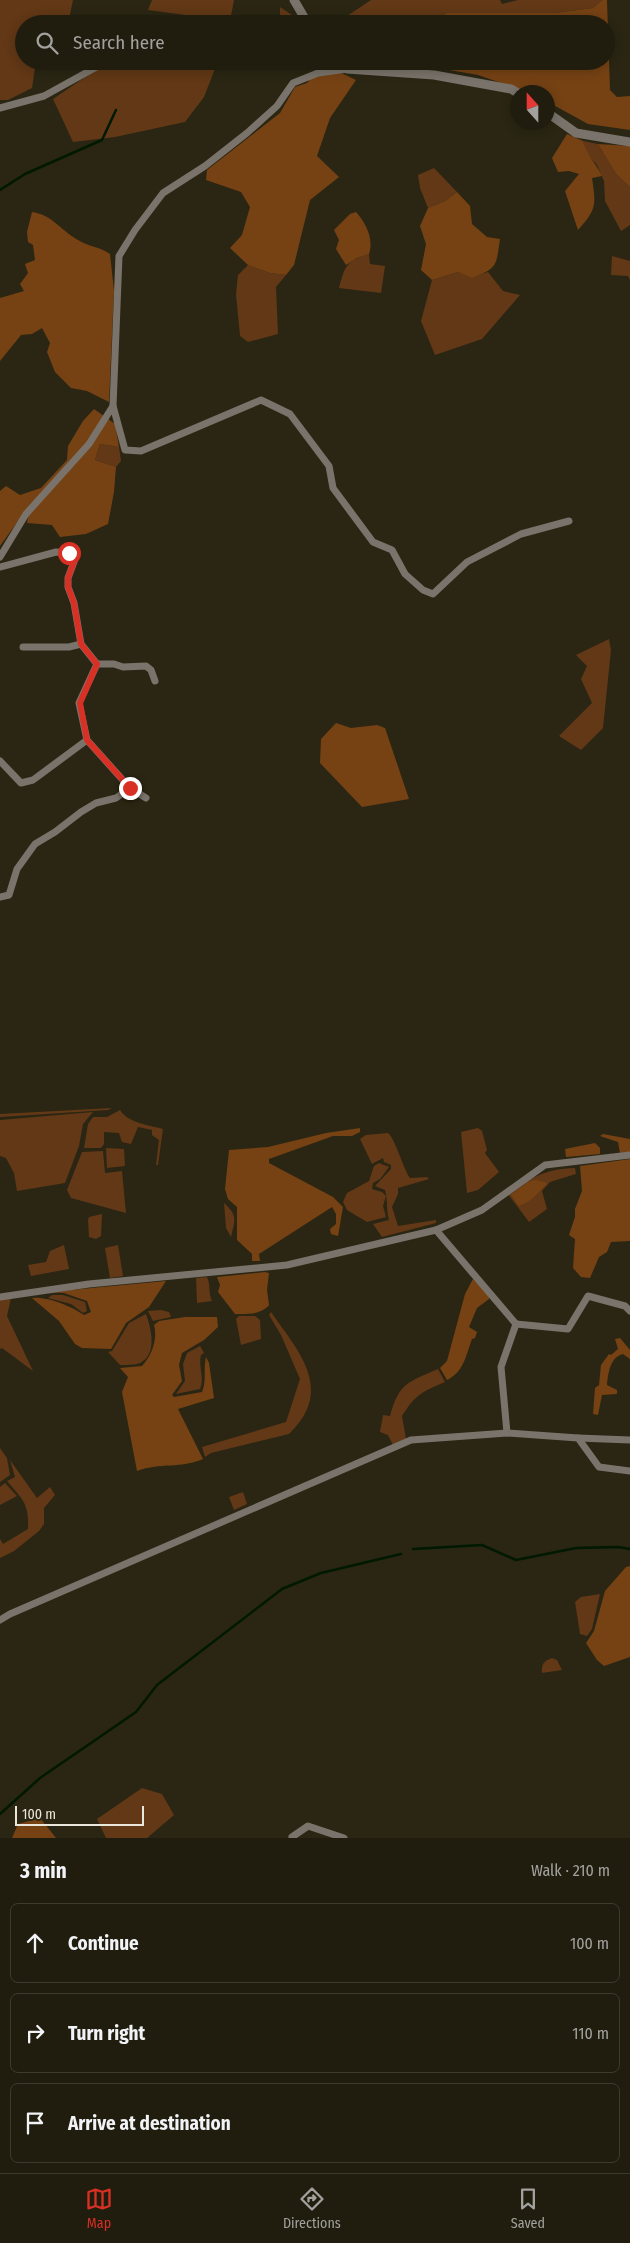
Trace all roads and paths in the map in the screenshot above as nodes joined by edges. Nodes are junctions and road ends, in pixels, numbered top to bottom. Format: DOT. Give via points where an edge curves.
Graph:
graph roads {
  1 [pos="294,0"];
  2 [pos="303,15"];
  3 [pos="91,70"];
  4 [pos="340,70"];
  5 [pos="362,70"];
  6 [pos="510,89"];
  7 [pos="0,108"];
  8 [pos="555,119"];
  9 [pos="630,142"];
  10 [pos="113,406"];
  11 [pos="570,521"];
  12 [pos="0,557"];
  13 [pos="0,567"];
  14 [pos="81,644"];
  15 [pos="23,647"];
  16 [pos="97,664"];
  17 [pos="155,681"];
  18 [pos="87,740"];
  19 [pos="0,761"];
  20 [pos="130,788"];
  21 [pos="146,798"];
  22 [pos="0,897"];
  23 [pos="630,1154"];
  24 [pos="436,1230"];
  25 [pos="0,1297"];
  26 [pos="630,1311"];
  27 [pos="516,1324"];
  28 [pos="507,1433"];
  29 [pos="578,1438"];
  30 [pos="630,1440"];
  31 [pos="630,1471"];
  32 [pos="0,1620"];
  33 [pos="292,1837"];
  34 [pos="344,1838"];
  1 -- 2 [label="street"];
  3 -- 7 [label="street" via="44,96"];
  4 -- 10 [label="street" via="318,73 293,83 277,106 248,133 162,193 135,230 119,256"];
  5 -- 6 [label="street" via="434,75"];
  8 -- 9 [label="street" via="576,133"];
  10 -- 11 [label="street" via="125,450 142,452 260,400 290,414 328,466 333,488 373,542 392,550 406,574 433,594 467,562 521,534"];
  10 -- 12 [label="street" via="89,444 26,514"];
  13 -- 14 [label="street" via="56,552 69,553 75,559 68,578"];
  14 -- 15 [label="street"];
  14 -- 16 [label="street"];
  16 -- 17 [label="street" via="114,664 122,668 146,666"];
  16 -- 18 [label="street" via="80,703"];
  18 -- 19 [label="street" via="33,780 21,783"];
  18 -- 20 [label="street"];
  20 -- 21 [label="street"];
  20 -- 22 [label="street" via="116,798 96,803 35,844 17,869 9,895"];
  23 -- 24 [label="street" via="545,1165 482,1210"];
  24 -- 25 [label="street" via="288,1265 89,1284"];
  24 -- 27 [label="street"];
  26 -- 27 [label="street" via="625,1306 588,1296 568,1329"];
  27 -- 28 [label="street" via="501,1367"];
  28 -- 29 [label="street"];
  28 -- 32 [label="street" via="411,1440"];
  29 -- 30 [label="street"];
  29 -- 31 [label="street" via="599,1467"];
  33 -- 34 [label="street" via="308,1826"];
}
